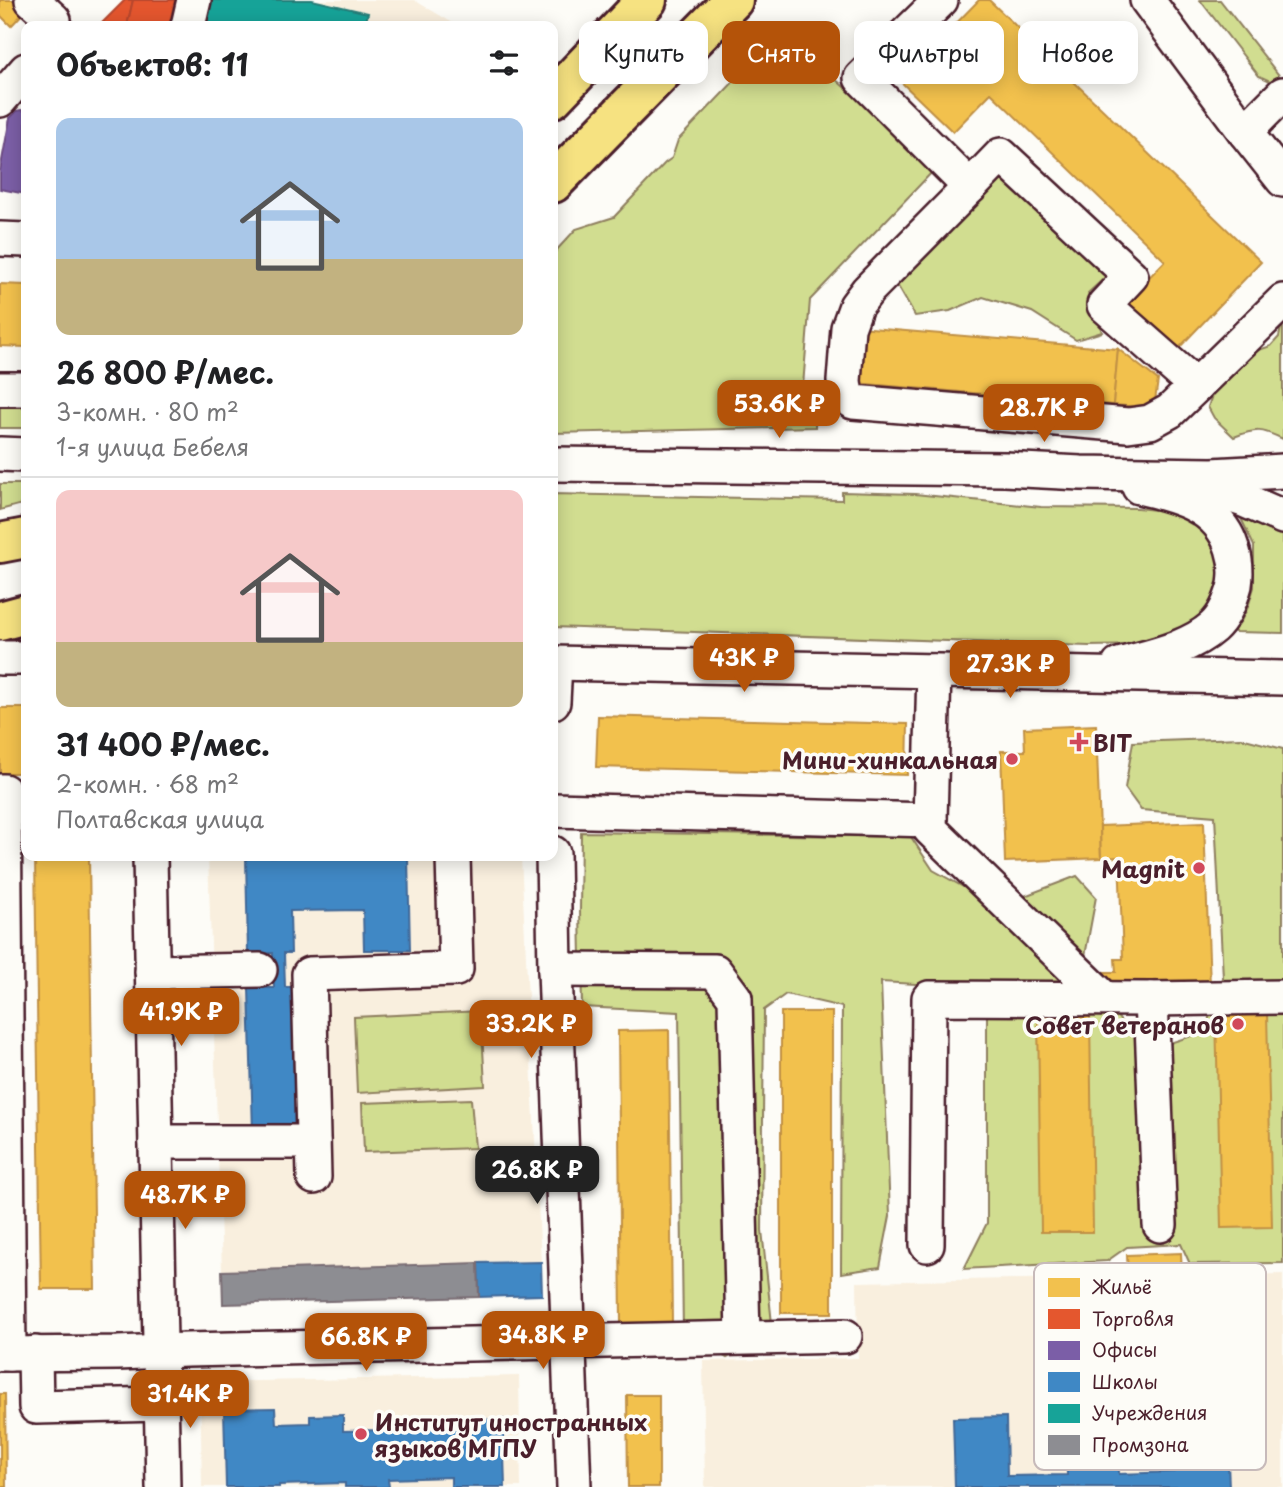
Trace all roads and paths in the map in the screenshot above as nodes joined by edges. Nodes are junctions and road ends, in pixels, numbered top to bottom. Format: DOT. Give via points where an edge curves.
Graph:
graph roads {
  1 [pos="194,0"];
  2 [pos="647,0"];
  3 [pos="733,0"];
  4 [pos="942,0"];
  5 [pos="1147,0"];
  6 [pos="189,21"];
  7 [pos="21,76"];
  8 [pos="558,93"];
  9 [pos="1283,94"];
  10 [pos="0,100"];
  11 [pos="1245,132"];
  12 [pos="558,178"];
  13 [pos="1283,180"];
  14 [pos="970,187"];
  15 [pos="0,239"];
  16 [pos="21,240"];
  17 [pos="1283,301"];
  18 [pos="1196,386"];
  19 [pos="0,388"];
  20 [pos="21,389"];
  21 [pos="0,454"];
  22 [pos="21,455"];
  23 [pos="1283,460"];
  24 [pos="558,464"];
  25 [pos="1283,471"];
  26 [pos="1081,473"];
  27 [pos="1171,475"];
  28 [pos="1212,475"];
  29 [pos="1283,517"];
  30 [pos="21,539"];
  31 [pos="0,543"];
  32 [pos="21,615"];
  33 [pos="0,621"];
  34 [pos="21,657"];
  35 [pos="0,658"];
  36 [pos="558,663"];
  37 [pos="934,671"];
  38 [pos="1086,674"];
  39 [pos="1283,678"];
  40 [pos="0,791"];
  41 [pos="558,810"];
  42 [pos="930,820"];
  43 [pos="150,861"];
  44 [pos="453,861"];
  45 [pos="553,861"];
  46 [pos="260,970"];
  47 [pos="555,970"];
  48 [pos="152,972"];
  49 [pos="1283,996"];
  50 [pos="1104,998"];
  51 [pos="1152,999"];
  52 [pos="156,1142"];
  53 [pos="313,1142"];
  54 [pos="314,1177"];
  55 [pos="1160,1225"];
  56 [pos="927,1245"];
  57 [pos="845,1336"];
  58 [pos="743,1337"];
  59 [pos="569,1341"];
  60 [pos="160,1350"];
  61 [pos="15,1354"];
  62 [pos="162,1405"];
  63 [pos="163,1487"];
  64 [pos="574,1487"];
  1 -- 6 [label="street"];
  2 -- 8 [label="main road"];
  3 -- 12 [label="main road"];
  4 -- 14 [label="street" via="861,78"];
  5 -- 11 [label="street"];
  7 -- 10 [label="street"];
  9 -- 11 [label="street"];
  11 -- 13 [label="street"];
  14 -- 18 [label="street" via="1001,155 1130,276 1104,304"];
  14 -- 18 [label="street" via="856,306 848,328 846,396 853,402 1128,425 1150,422 1170,411"];
  15 -- 16 [label="street"];
  17 -- 18 [label="street"];
  19 -- 20 [label="street"];
  21 -- 22 [label="street"];
  23 -- 28 [label="street"];
  24 -- 26 [label="street"];
  25 -- 28 [label="street"];
  26 -- 27 [label="street"];
  26 -- 38 [label="street" via="1175,496 1200,507 1229,536 1236,559 1232,597 1214,626 1173,648"];
  27 -- 28 [label="street"];
  27 -- 29 [label="street"];
  30 -- 31 [label="main road"];
  32 -- 33 [label="main road"];
  34 -- 35 [label="street"];
  36 -- 37 [label="street"];
  37 -- 38 [label="street"];
  37 -- 42 [label="street"];
  38 -- 39 [label="street"];
  40 -- 61 [label="street" via="4,791"];
  41 -- 42 [label="street"];
  42 -- 50 [label="street" via="930,829"];
  43 -- 48 [label="street"];
  44 -- 53 [label="street" via="456,969 309,974"];
  45 -- 47 [label="street"];
  46 -- 48 [label="street"];
  47 -- 58 [label="street" via="715,971 734,998"];
  47 -- 59 [label="street"];
  48 -- 52 [label="street"];
  49 -- 51 [label="street"];
  50 -- 51 [label="street"];
  50 -- 56 [label="street" via="929,998"];
  51 -- 55 [label="street"];
  52 -- 53 [label="street"];
  52 -- 60 [label="street"];
  53 -- 54 [label="street"];
  57 -- 58 [label="street"];
  58 -- 59 [label="street"];
  59 -- 60 [label="street"];
  59 -- 64 [label="street"];
  60 -- 61 [label="street"];
  60 -- 62 [label="street"];
  61 -- 62 [label="street" via="36,1407"];
  62 -- 63 [label="street"];
}
